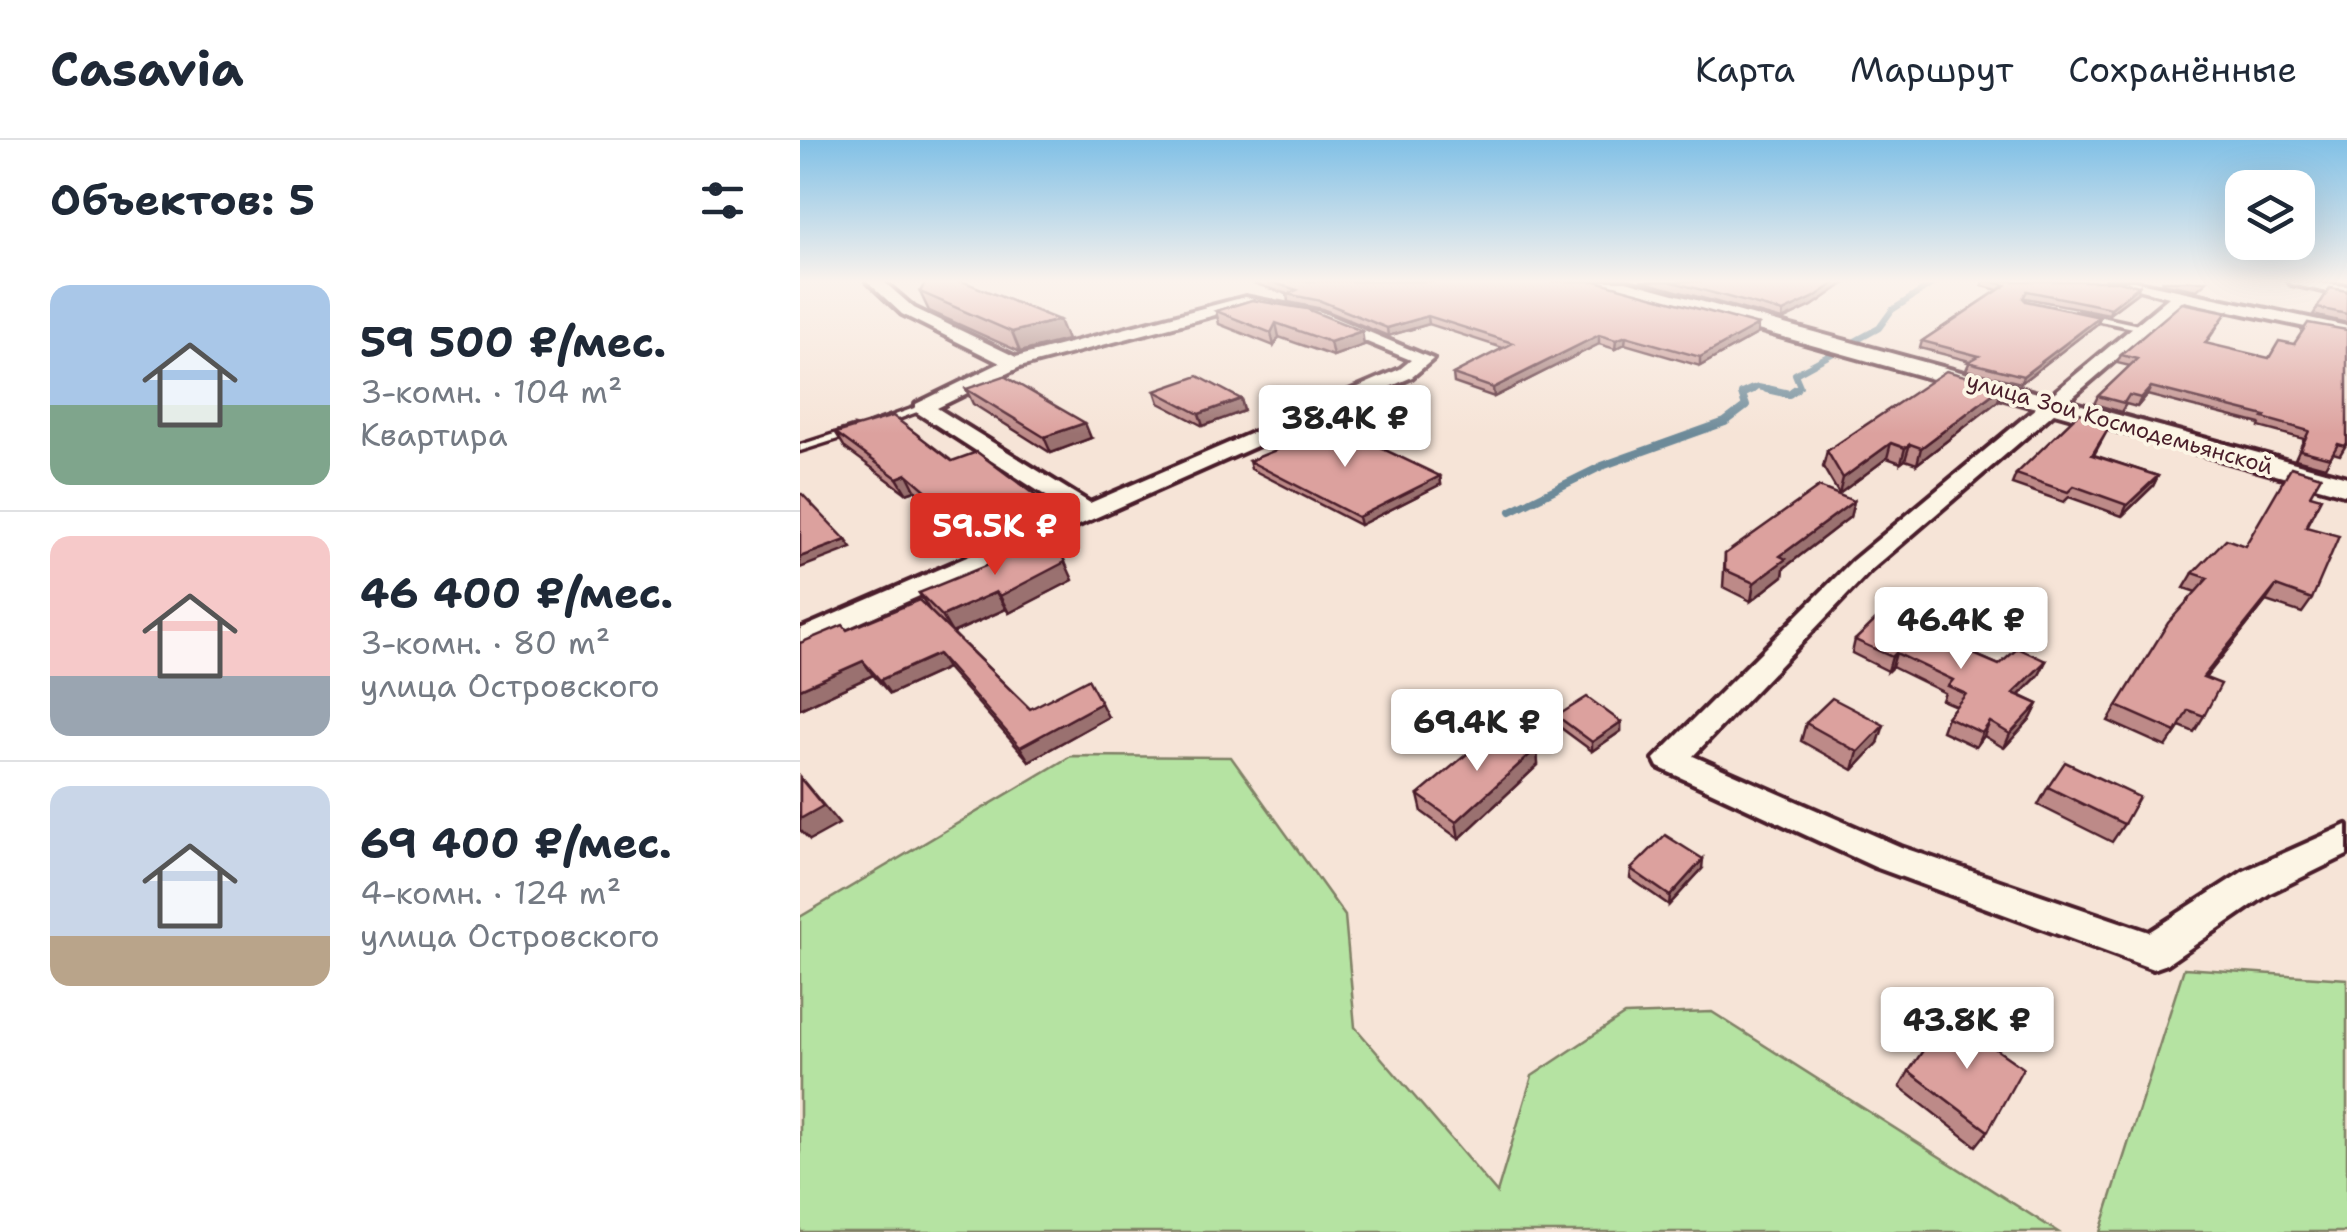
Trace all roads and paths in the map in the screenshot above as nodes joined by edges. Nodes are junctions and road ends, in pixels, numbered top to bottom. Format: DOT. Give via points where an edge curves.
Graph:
graph roads {
  1 [pos="951,332"];
  2 [pos="1133,332"];
  3 [pos="1357,332"];
  4 [pos="1789,332"];
  5 [pos="2138,332"];
  6 [pos="1014,364"];
  7 [pos="2055,405"];
  8 [pos="923,408"];
  9 [pos="800,448"];
  10 [pos="2347,486"];
  11 [pos="1092,514"];
  12 [pos="800,640"];
  13 [pos="2347,839"];
  1 -- 6 [label="street"];
  2 -- 6 [label="street"];
  3 -- 11 [label="street" via="1424,359 1406,373"];
  4 -- 7 [label="street, улица Зои Космодемьянской"];
  5 -- 7 [label="street"];
  6 -- 8 [label="street"];
  7 -- 10 [label="street, улица Зои Космодемьянской"];
  7 -- 13 [label="street" via="1860,566 1670,758 1888,857 2153,951 2257,882"];
  8 -- 9 [label="lane"];
  8 -- 11 [label="street"];
  11 -- 12 [label="street"];
}
